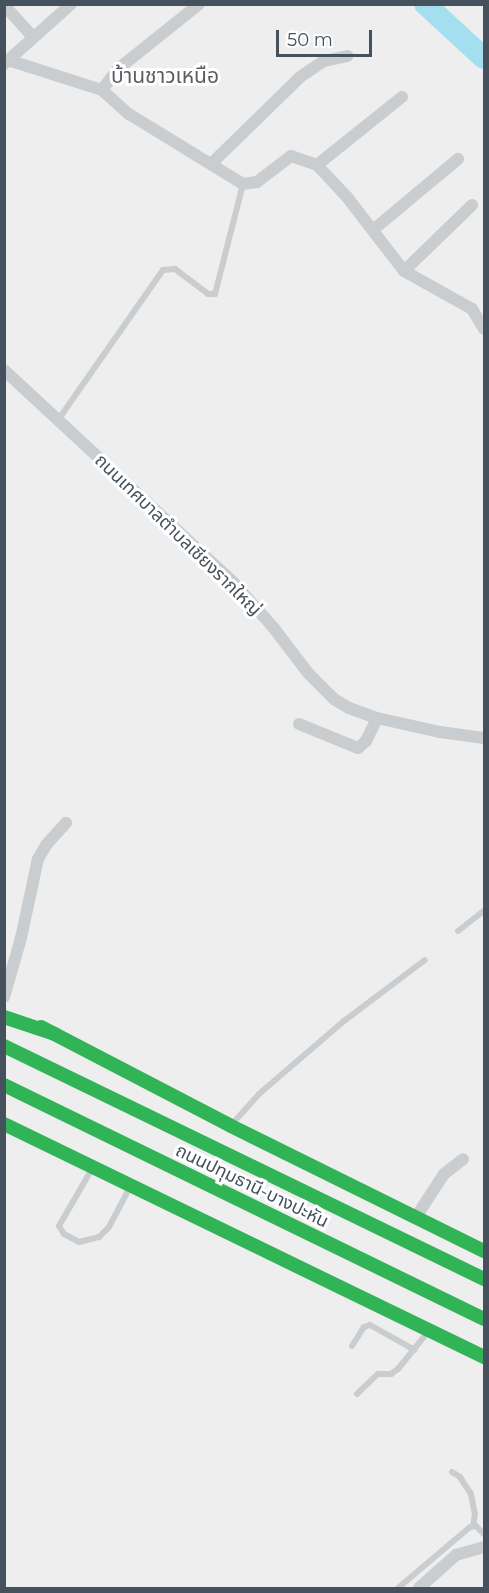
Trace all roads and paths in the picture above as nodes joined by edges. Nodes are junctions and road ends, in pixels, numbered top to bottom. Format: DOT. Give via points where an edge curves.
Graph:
graph roads {
  1 [pos="71,4"];
  2 [pos="199,4"];
  3 [pos="4,5"];
  4 [pos="33,37"];
  5 [pos="347,56"];
  6 [pos="6,62"];
  7 [pos="102,90"];
  8 [pos="402,97"];
  9 [pos="458,159"];
  10 [pos="211,164"];
  11 [pos="317,165"];
  12 [pos="243,184"];
  13 [pos="472,206"];
  14 [pos="373,230"];
  15 [pos="405,271"];
  16 [pos="484,329"];
  17 [pos="4,370"];
  18 [pos="58,420"];
  19 [pos="376,717"];
  20 [pos="299,724"];
  21 [pos="484,738"];
  22 [pos="66,823"];
  23 [pos="484,911"];
  24 [pos="458,931"];
  25 [pos="425,960"];
  26 [pos="4,997"];
  27 [pos="4,1010"];
  28 [pos="4,1017"];
  29 [pos="55,1034"];
  30 [pos="4,1046"];
  31 [pos="4,1085"];
  32 [pos="4,1091"];
  33 [pos="45,1105"];
  34 [pos="4,1124"];
  35 [pos="231,1126"];
  36 [pos="463,1159"];
  37 [pos="93,1168"];
  38 [pos="130,1186"];
  39 [pos="416,1217"];
  40 [pos="484,1251"];
  41 [pos="484,1279"];
  42 [pos="484,1319"];
  43 [pos="429,1330"];
  44 [pos="352,1346"];
  45 [pos="415,1350"];
  46 [pos="481,1356"];
  47 [pos="357,1394"];
  48 [pos="452,1472"];
  49 [pos="473,1526"];
  50 [pos="484,1534"];
  51 [pos="484,1547"];
  52 [pos="398,1588"];
  53 [pos="419,1588"];
  1 -- 4 [label="street"];
  2 -- 7 [label="street" via="117,69"];
  3 -- 4 [label="street"];
  4 -- 6 [label="street"];
  5 -- 10 [label="street" via="324,61 300,78"];
  6 -- 7 [label="street"];
  7 -- 10 [label="street" via="129,114"];
  8 -- 11 [label="street"];
  9 -- 14 [label="street"];
  10 -- 12 [label="street"];
  11 -- 12 [label="street" via="291,156 257,182"];
  11 -- 14 [label="street"];
  12 -- 18 [label="lane" via="215,294 208,294 175,269 163,270"];
  13 -- 15 [label="street"];
  14 -- 15 [label="street"];
  15 -- 16 [label="street" via="472,309"];
  17 -- 18 [label="street, ถนนเทศบาลตำบลเชียงรากใหญ่"];
  18 -- 19 [label="street, ถนนเทศบาลตำบลเชียงรากใหญ่" via="232,582 334,699"];
  19 -- 20 [label="street" via="366,741 358,748"];
  19 -- 21 [label="street, ถนนเทศบาลตำบลเชียงรากใหญ่"];
  22 -- 26 [label="street" via="38,859"];
  23 -- 24 [label="lane"];
  25 -- 35 [label="lane" via="344,1021 259,1094"];
  27 -- 29 [label="main road"];
  28 -- 29 [label="main road"];
  29 -- 35 [label="main road"];
  30 -- 41 [label="main road, ถนนปทุมธานี-บางปะหัน"];
  31 -- 33 [label="main road, ถนนปทุมธานี-บางปะหัน"];
  32 -- 33 [label="main road"];
  33 -- 42 [label="main road, ถนนปทุมธานี-บางปะหัน"];
  34 -- 37 [label="main road"];
  35 -- 39 [label="main road"];
  36 -- 39 [label="street" via="444,1174"];
  37 -- 38 [label="main road"];
  37 -- 38 [label="lane" via="59,1226 64,1234 80,1242 99,1237 109,1227"];
  38 -- 43 [label="main road"];
  39 -- 40 [label="main road"];
  43 -- 45 [label="lane"];
  43 -- 46 [label="main road"];
  44 -- 45 [label="lane" via="364,1327 370,1325"];
  45 -- 47 [label="lane" via="398,1369 391,1374 378,1374"];
  48 -- 49 [label="lane" via="471,1494"];
  49 -- 50 [label="lane"];
  49 -- 52 [label="lane"];
  51 -- 53 [label="street" via="456,1555"];
}
